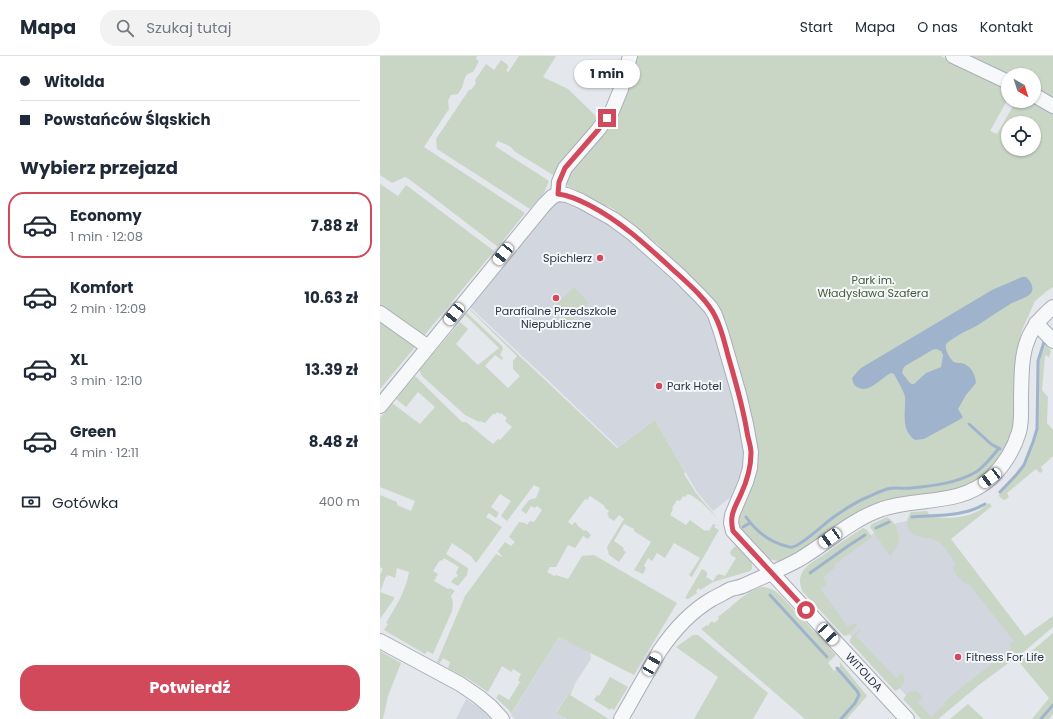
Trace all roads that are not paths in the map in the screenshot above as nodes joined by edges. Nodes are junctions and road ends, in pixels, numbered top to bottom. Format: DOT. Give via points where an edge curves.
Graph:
graph roads {
  1 [pos="630,56"];
  2 [pos="953,56"];
  3 [pos="1001,78"];
  4 [pos="1041,99"];
  5 [pos="1053,106"];
  6 [pos="558,194"];
  7 [pos="1053,307"];
  8 [pos="380,313"];
  9 [pos="1036,323"];
  10 [pos="1053,341"];
  11 [pos="428,347"];
  12 [pos="380,406"];
  13 [pos="772,573"];
  14 [pos="380,641"];
  15 [pos="502,719"];
  16 [pos="621,719"];
  17 [pos="908,719"];
  1 -- 6 [label="street" via="612,111 565,168 559,182"];
  2 -- 3 [label="street"];
  4 -- 5 [label="street"];
  6 -- 11 [label="street" via="544,205"];
  6 -- 13 [label="street, WITOLDA" via="567,195 602,211 632,233 679,275 715,315 739,394 751,452 750,468 731,523 733,531"];
  7 -- 9 [label="street"];
  8 -- 11 [label="street"];
  9 -- 10 [label="street"];
  9 -- 13 [label="street" via="1028,337 1023,357 1019,431 1007,458 990,478 979,487 951,498 904,504 874,512"];
  11 -- 12 [label="street"];
  13 -- 16 [label="street" via="714,598 686,619 659,652"];
  13 -- 17 [label="street, WITOLDA"];
  14 -- 15 [label="street" via="460,684 487,703"];
}
